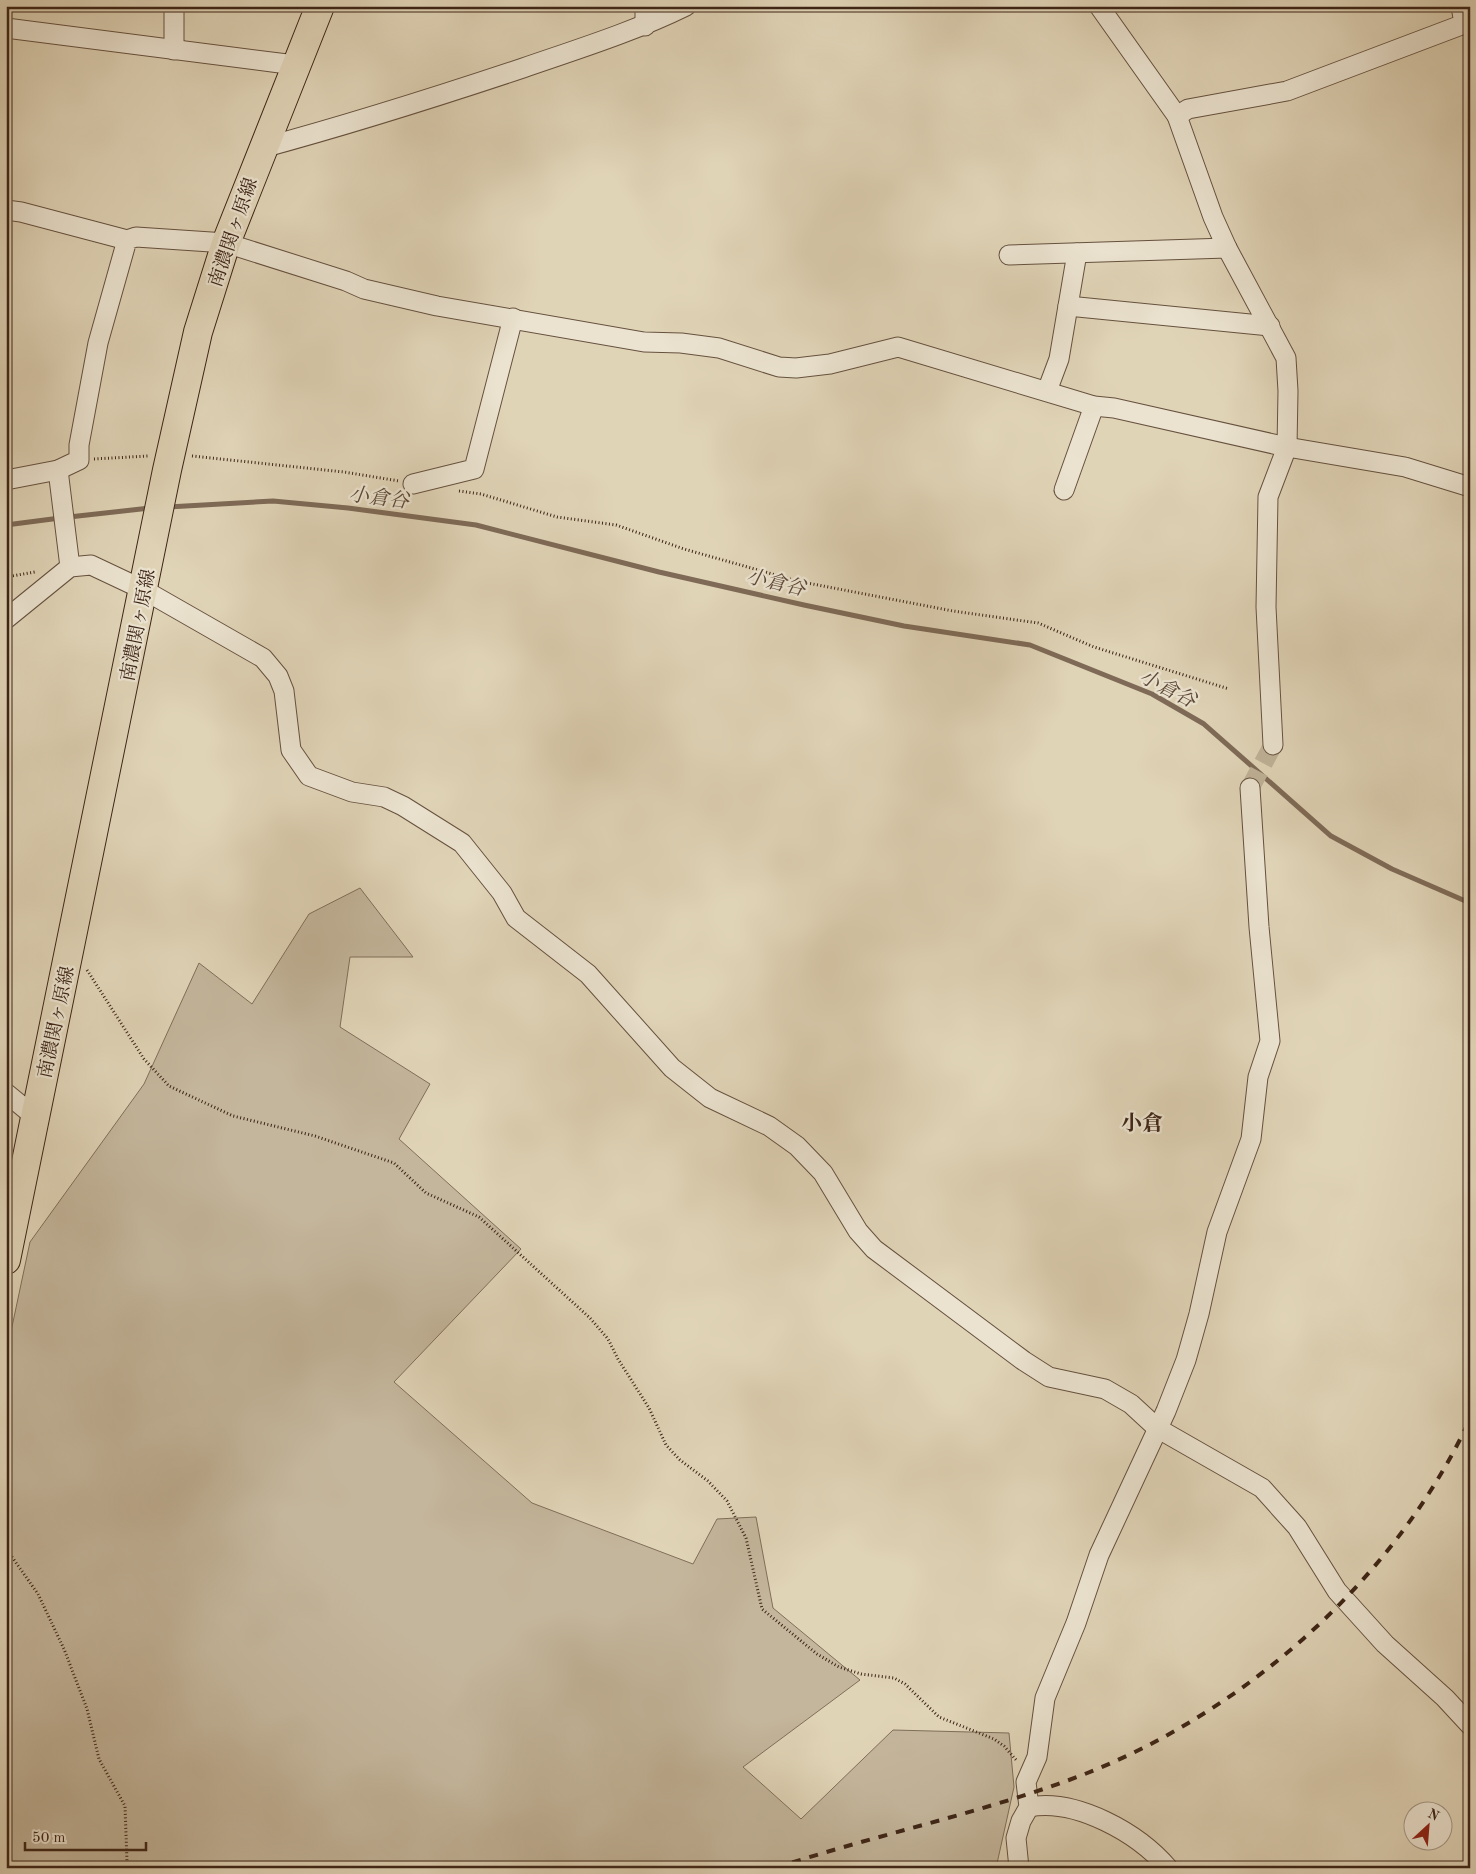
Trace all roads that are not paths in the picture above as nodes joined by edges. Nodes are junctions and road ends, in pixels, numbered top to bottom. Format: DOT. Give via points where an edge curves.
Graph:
graph roads {
  1 [pos="174,6"];
  2 [pos="320,6"];
  3 [pos="645,6"];
  4 [pos="686,6"];
  5 [pos="1099,6"];
  6 [pos="1461,6"];
  7 [pos="645,26"];
  8 [pos="6,28"];
  9 [pos="174,50"];
  10 [pos="295,65"];
  11 [pos="1177,116"];
  12 [pos="262,148"];
  13 [pos="6,210"];
  14 [pos="127,240"];
  15 [pos="226,243"];
  16 [pos="1227,248"];
  17 [pos="1077,252"];
  18 [pos="1009,254"];
  19 [pos="1068,306"];
  20 [pos="514,318"];
  21 [pos="1270,326"];
  22 [pos="1047,391"];
  23 [pos="1094,406"];
  24 [pos="1287,447"];
  25 [pos="59,476"];
  26 [pos="6,480"];
  27 [pos="413,484"];
  28 [pos="1470,487"];
  29 [pos="1064,490"];
  30 [pos="69,561"];
  31 [pos="144,590"];
  32 [pos="6,619"];
  33 [pos="1273,745"];
  34 [pos="1250,788"];
  35 [pos="6,1093"];
  36 [pos="34,1116"];
  37 [pos="6,1260"];
  38 [pos="1157,1428"];
  39 [pos="1470,1725"];
  40 [pos="1029,1807"];
  41 [pos="1018,1868"];
  42 [pos="1168,1868"];
  1 -- 9 [label="street"];
  2 -- 10 [label="main road, 南濃関ヶ原線"];
  3 -- 7 [label="street"];
  4 -- 7 [label="street"];
  5 -- 11 [label="street"];
  6 -- 11 [label="street" via="1464,24 1287,90 1188,109"];
  7 -- 12 [label="street" via="359,122"];
  8 -- 9 [label="street"];
  9 -- 10 [label="street"];
  10 -- 12 [label="main road, 南濃関ヶ原線"];
  11 -- 16 [label="street"];
  12 -- 15 [label="main road, 南濃関ヶ原線"];
  13 -- 14 [label="street"];
  14 -- 15 [label="street" via="136,237"];
  14 -- 25 [label="street" via="98,343 79,460"];
  15 -- 20 [label="street" via="364,289 436,306"];
  15 -- 31 [label="main road, 南濃関ヶ原線" via="198,332"];
  16 -- 17 [label="street"];
  16 -- 21 [label="street"];
  17 -- 18 [label="street"];
  17 -- 19 [label="street"];
  19 -- 21 [label="street"];
  19 -- 22 [label="street" via="1059,359"];
  20 -- 22 [label="street" via="644,342 719,348 779,367 830,364 898,347"];
  20 -- 27 [label="street" via="474,469"];
  21 -- 24 [label="street" via="1286,358"];
  22 -- 23 [label="street"];
  23 -- 24 [label="street"];
  23 -- 29 [label="street"];
  24 -- 28 [label="street" via="1405,467"];
  24 -- 33 [label="street" via="1268,497 1266,608"];
  25 -- 26 [label="street"];
  25 -- 30 [label="street"];
  30 -- 31 [label="street" via="91,565"];
  30 -- 32 [label="street"];
  31 -- 36 [label="main road, 南濃関ヶ原線" via="72,947"];
  31 -- 38 [label="street" via="263,658 278,676 284,691 291,750 308,776 352,792 384,797 462,843 502,893 516,918 588,974 672,1068 710,1098 769,1126 797,1146 823,1173 858,1231 874,1249 1049,1377 1105,1389 1131,1404"];
  34 -- 38 [label="street" via="1270,1041 1258,1076 1251,1139 1217,1232 1186,1360"];
  35 -- 36 [label="street"];
  36 -- 37 [label="main road, 南濃関ヶ原線"];
  38 -- 39 [label="street" via="1262,1488 1297,1527 1337,1590 1385,1644"];
  38 -- 40 [label="street" via="1099,1555 1076,1623 1045,1698 1037,1758 1026,1782"];
  40 -- 41 [label="street" via="1016,1838"];
  40 -- 42 [label="street" via="1043,1805 1080,1811 1133,1836"];
}
